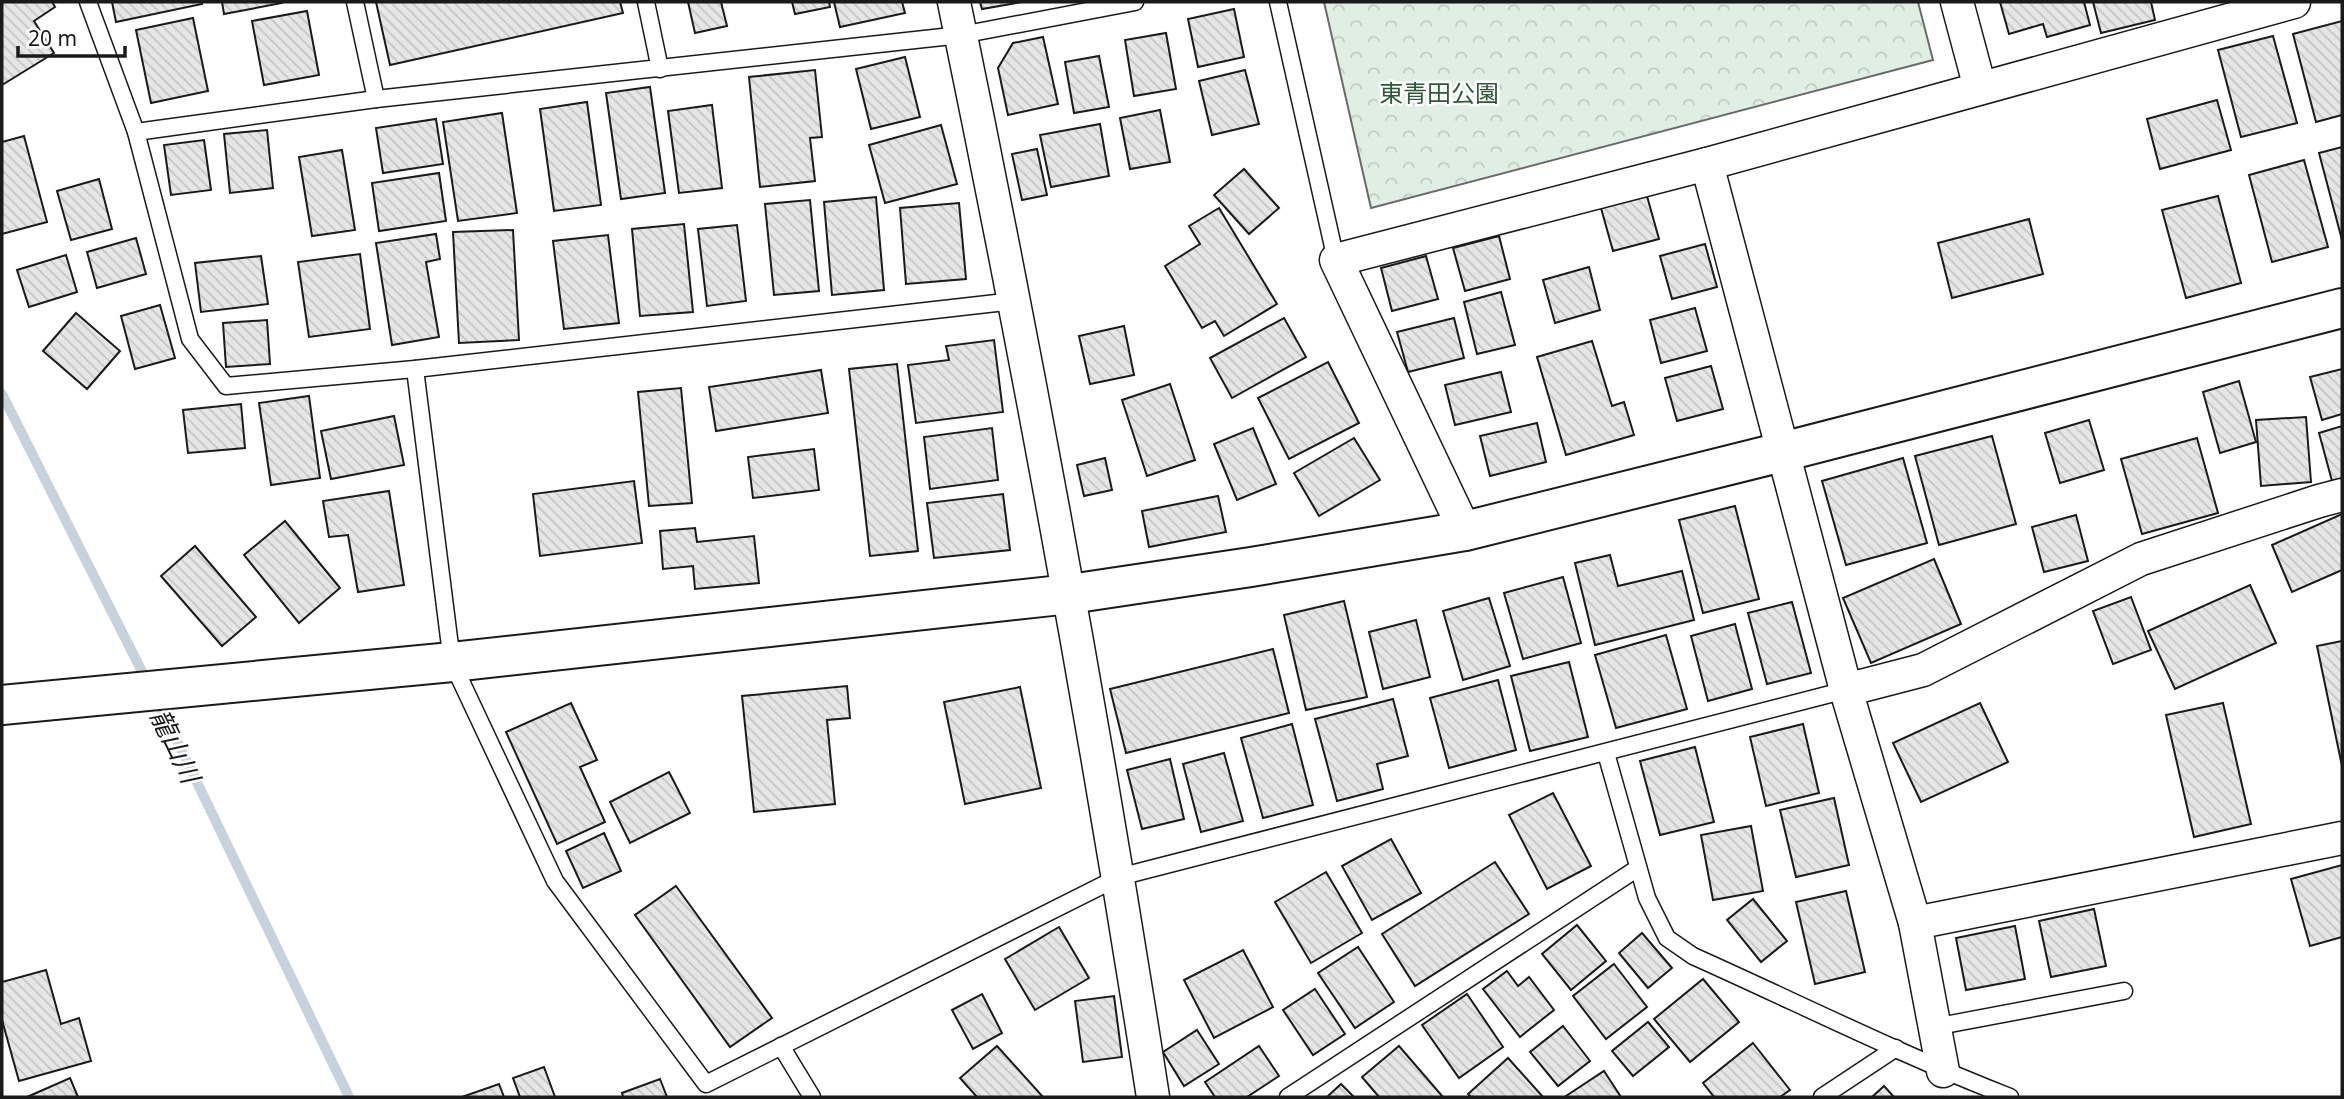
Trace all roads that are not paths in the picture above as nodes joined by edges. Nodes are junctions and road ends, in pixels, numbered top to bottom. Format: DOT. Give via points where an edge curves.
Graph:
graph roads {
  1 [pos="88,2"];
  2 [pos="355,2"];
  3 [pos="646,2"];
  4 [pos="954,2"];
  5 [pos="1135,2"];
  6 [pos="1278,2"];
  7 [pos="1957,2"];
  8 [pos="2294,2"];
  9 [pos="961,35"];
  10 [pos="660,69"];
  11 [pos="1980,88"];
  12 [pos="376,99"];
  13 [pos="136,132"];
  14 [pos="1707,164"];
  15 [pos="1336,260"];
  16 [pos="1014,301"];
  17 [pos="2342,308"];
  18 [pos="415,369"];
  19 [pos="1782,452"];
  20 [pos="2342,495"];
  21 [pos="1465,531"];
  22 [pos="1070,594"];
  23 [pos="452,662"];
  24 [pos="1846,690"];
  25 [pos="2,705"];
  26 [pos="1606,753"];
  27 [pos="2342,838"];
  28 [pos="1638,868"];
  29 [pos="1119,877"];
  30 [pos="1915,923"];
  31 [pos="2124,991"];
  32 [pos="1934,1027"];
  33 [pos="781,1046"];
  34 [pos="1896,1048"];
  35 [pos="1943,1071"];
  36 [pos="812,1097"];
  37 [pos="1153,1097"];
  38 [pos="1288,1097"];
  39 [pos="1822,1097"];
  40 [pos="2010,1097"];
  1 -- 13 [label="lane"];
  2 -- 12 [label="lane"];
  3 -- 10 [label="lane"];
  4 -- 9 [label="street"];
  5 -- 9 [label="lane"];
  6 -- 15 [label="lane"];
  7 -- 11 [label="street"];
  8 -- 11 [label="street" via="2216,16"];
  9 -- 10 [label="lane"];
  9 -- 16 [label="street"];
  10 -- 12 [label="lane"];
  11 -- 14 [label="street"];
  12 -- 13 [label="lane"];
  13 -- 18 [label="lane" via="190,339 226,386"];
  14 -- 15 [label="street"];
  14 -- 19 [label="street"];
  15 -- 21 [label="street"];
  16 -- 18 [label="lane"];
  16 -- 22 [label="street"];
  17 -- 19 [label="street"];
  18 -- 23 [label="lane"];
  19 -- 21 [label="street"];
  19 -- 24 [label="street"];
  20 -- 24 [label="street" via="2141,559 1923,670"];
  21 -- 22 [label="street"];
  22 -- 23 [label="street"];
  22 -- 29 [label="street"];
  23 -- 25 [label="street"];
  23 -- 33 [label="lane" via="555,881 706,1084"];
  24 -- 26 [label="lane"];
  24 -- 30 [label="street"];
  26 -- 28 [label="lane"];
  26 -- 29 [label="lane"];
  27 -- 30 [label="street"];
  28 -- 34 [label="lane" via="1667,939 1693,956"];
  28 -- 38 [label="lane"];
  29 -- 33 [label="lane"];
  29 -- 37 [label="street"];
  30 -- 32 [label="street"];
  31 -- 32 [label="lane"];
  32 -- 35 [label="street"];
  33 -- 36 [label="lane"];
  34 -- 35 [label="lane"];
  34 -- 39 [label="lane"];
  35 -- 40 [label="lane"];
}
